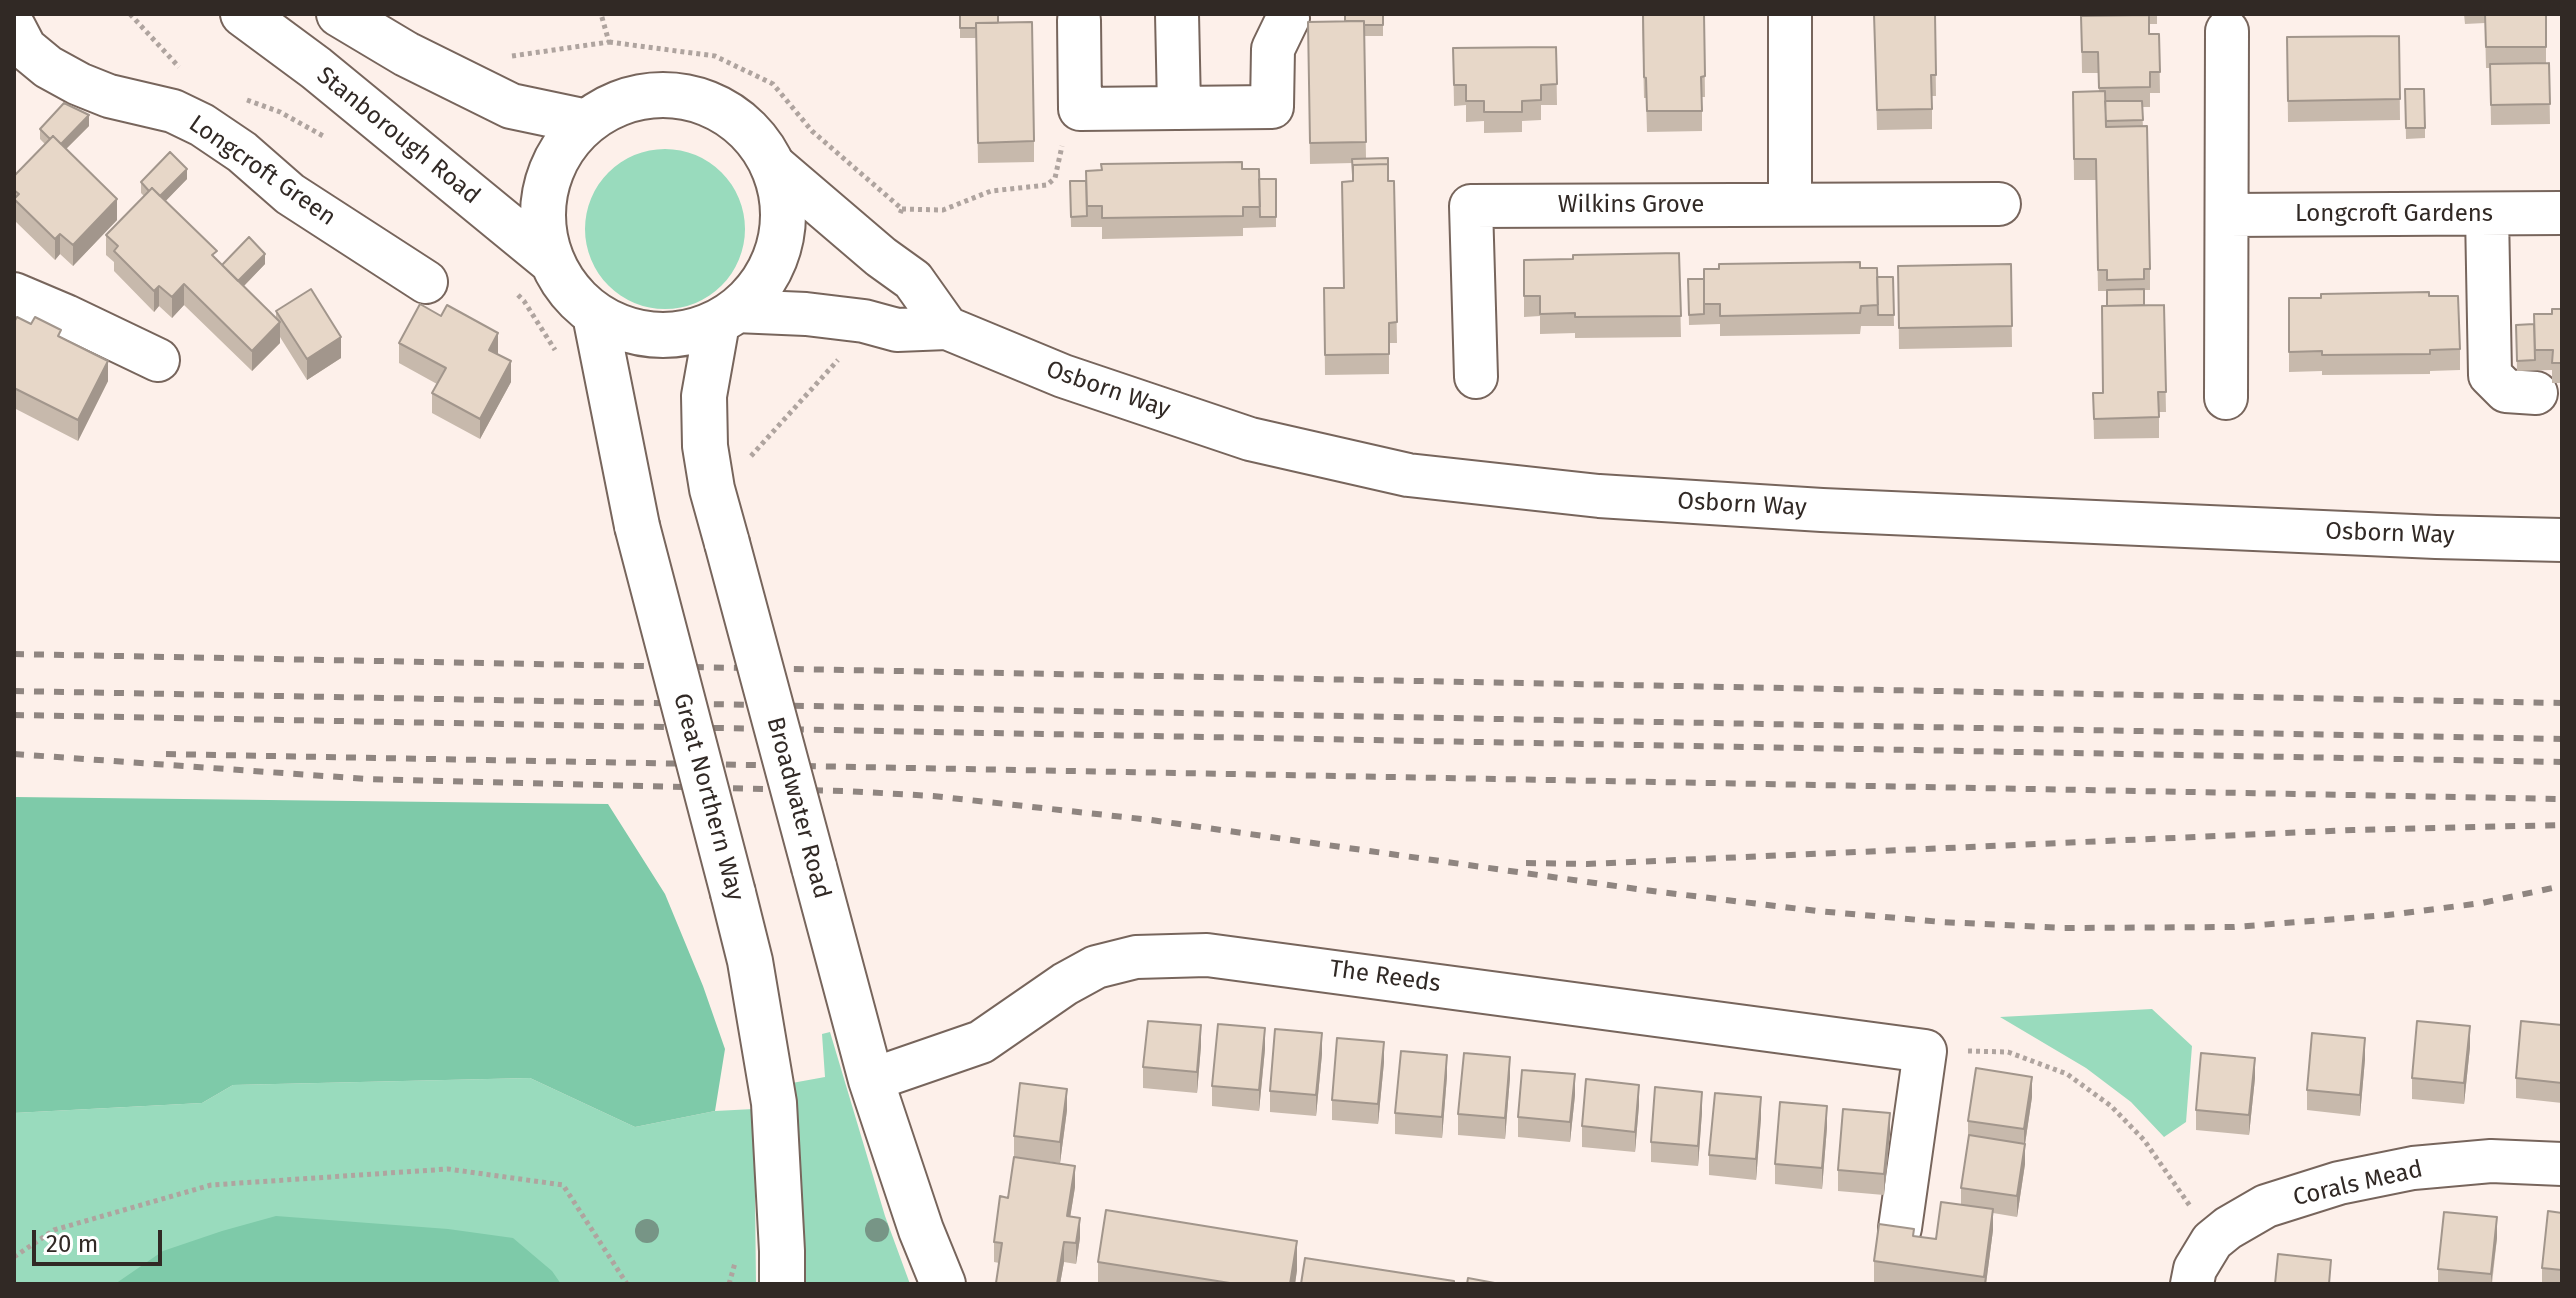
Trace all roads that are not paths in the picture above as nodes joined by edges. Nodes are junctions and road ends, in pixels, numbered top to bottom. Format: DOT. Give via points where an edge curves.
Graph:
graph roads {
  1 [pos="243,14"];
  2 [pos="339,14"];
  3 [pos="1177,14"];
  4 [pos="1790,14"];
  5 [pos="1288,18"];
  6 [pos="1079,20"];
  7 [pos="14,27"];
  8 [pos="2227,31"];
  9 [pos="1179,107"];
  10 [pos="587,122"];
  11 [pos="771,163"];
  12 [pos="1790,204"];
  13 [pos="1999,204"];
  14 [pos="2562,204"];
  15 [pos="2487,214"];
  16 [pos="2228,215"];
  17 [pos="2562,216"];
  18 [pos="550,260"];
  19 [pos="426,282"];
  20 [pos="14,294"];
  21 [pos="595,315"];
  22 [pos="727,317"];
  23 [pos="947,328"];
  24 [pos="158,360"];
  25 [pos="1476,377"];
  26 [pos="2536,393"];
  27 [pos="2226,398"];
  28 [pos="2562,540"];
  29 [pos="871,1080"];
  30 [pos="2562,1164"];
  31 [pos="1900,1228"];
  32 [pos="782,1284"];
  33 [pos="943,1284"];
  34 [pos="2192,1284"];
  1 -- 18 [label="main road, Stanborough Road"];
  2 -- 10 [label="main road" via="511,106"];
  3 -- 9 [label="street"];
  4 -- 12 [label="street"];
  5 -- 9 [label="street" via="1273,49 1272,107"];
  6 -- 9 [label="street" via="1080,109"];
  7 -- 19 [label="street, Longcroft Green" via="25,48 48,67 109,96 173,111 202,125 290,194"];
  8 -- 16 [label="street"];
  10 -- 11 [label="main road" via="618,103 653,95 689,98 723,111 751,133"];
  10 -- 18 [label="main road" via="563,149 548,182 541,221"];
  11 -- 22 [label="main road" via="784,201 782,233 772,266 757,289"];
  11 -- 23 [label="street" via="913,280"];
  12 -- 13 [label="street, Wilkins Grove"];
  12 -- 25 [label="street, Wilkins Grove" via="1471,206"];
  14 -- 17 [label="street"];
  15 -- 16 [label="street, Longcroft Gardens"];
  15 -- 17 [label="street, Longcroft Gardens"];
  15 -- 26 [label="street" via="2490,375 2506,391"];
  16 -- 27 [label="street"];
  18 -- 21 [label="main road" via="568,289"];
  20 -- 24 [label="street"];
  21 -- 22 [label="main road" via="655,336 687,333"];
  21 -- 32 [label="main road, Great Northern Way, bridge" via="637,526 750,961 774,1103"];
  22 -- 23 [label="street, Osborn Way" via="806,314 897,330"];
  22 -- 29 [label="main road, Broadwater Road, bridge" via="704,396 712,489"];
  23 -- 28 [label="street, Osborn Way" via="1063,376 1250,439 1408,475 1599,496 1822,510"];
  29 -- 31 [label="street, The Reeds" via="981,1042 1096,967 1136,957 1207,955 1925,1051"];
  29 -- 33 [label="main road, Broadwater Road"];
  30 -- 34 [label="street, Corals Mead" via="2491,1161 2413,1168 2266,1206 2212,1241"];
}
